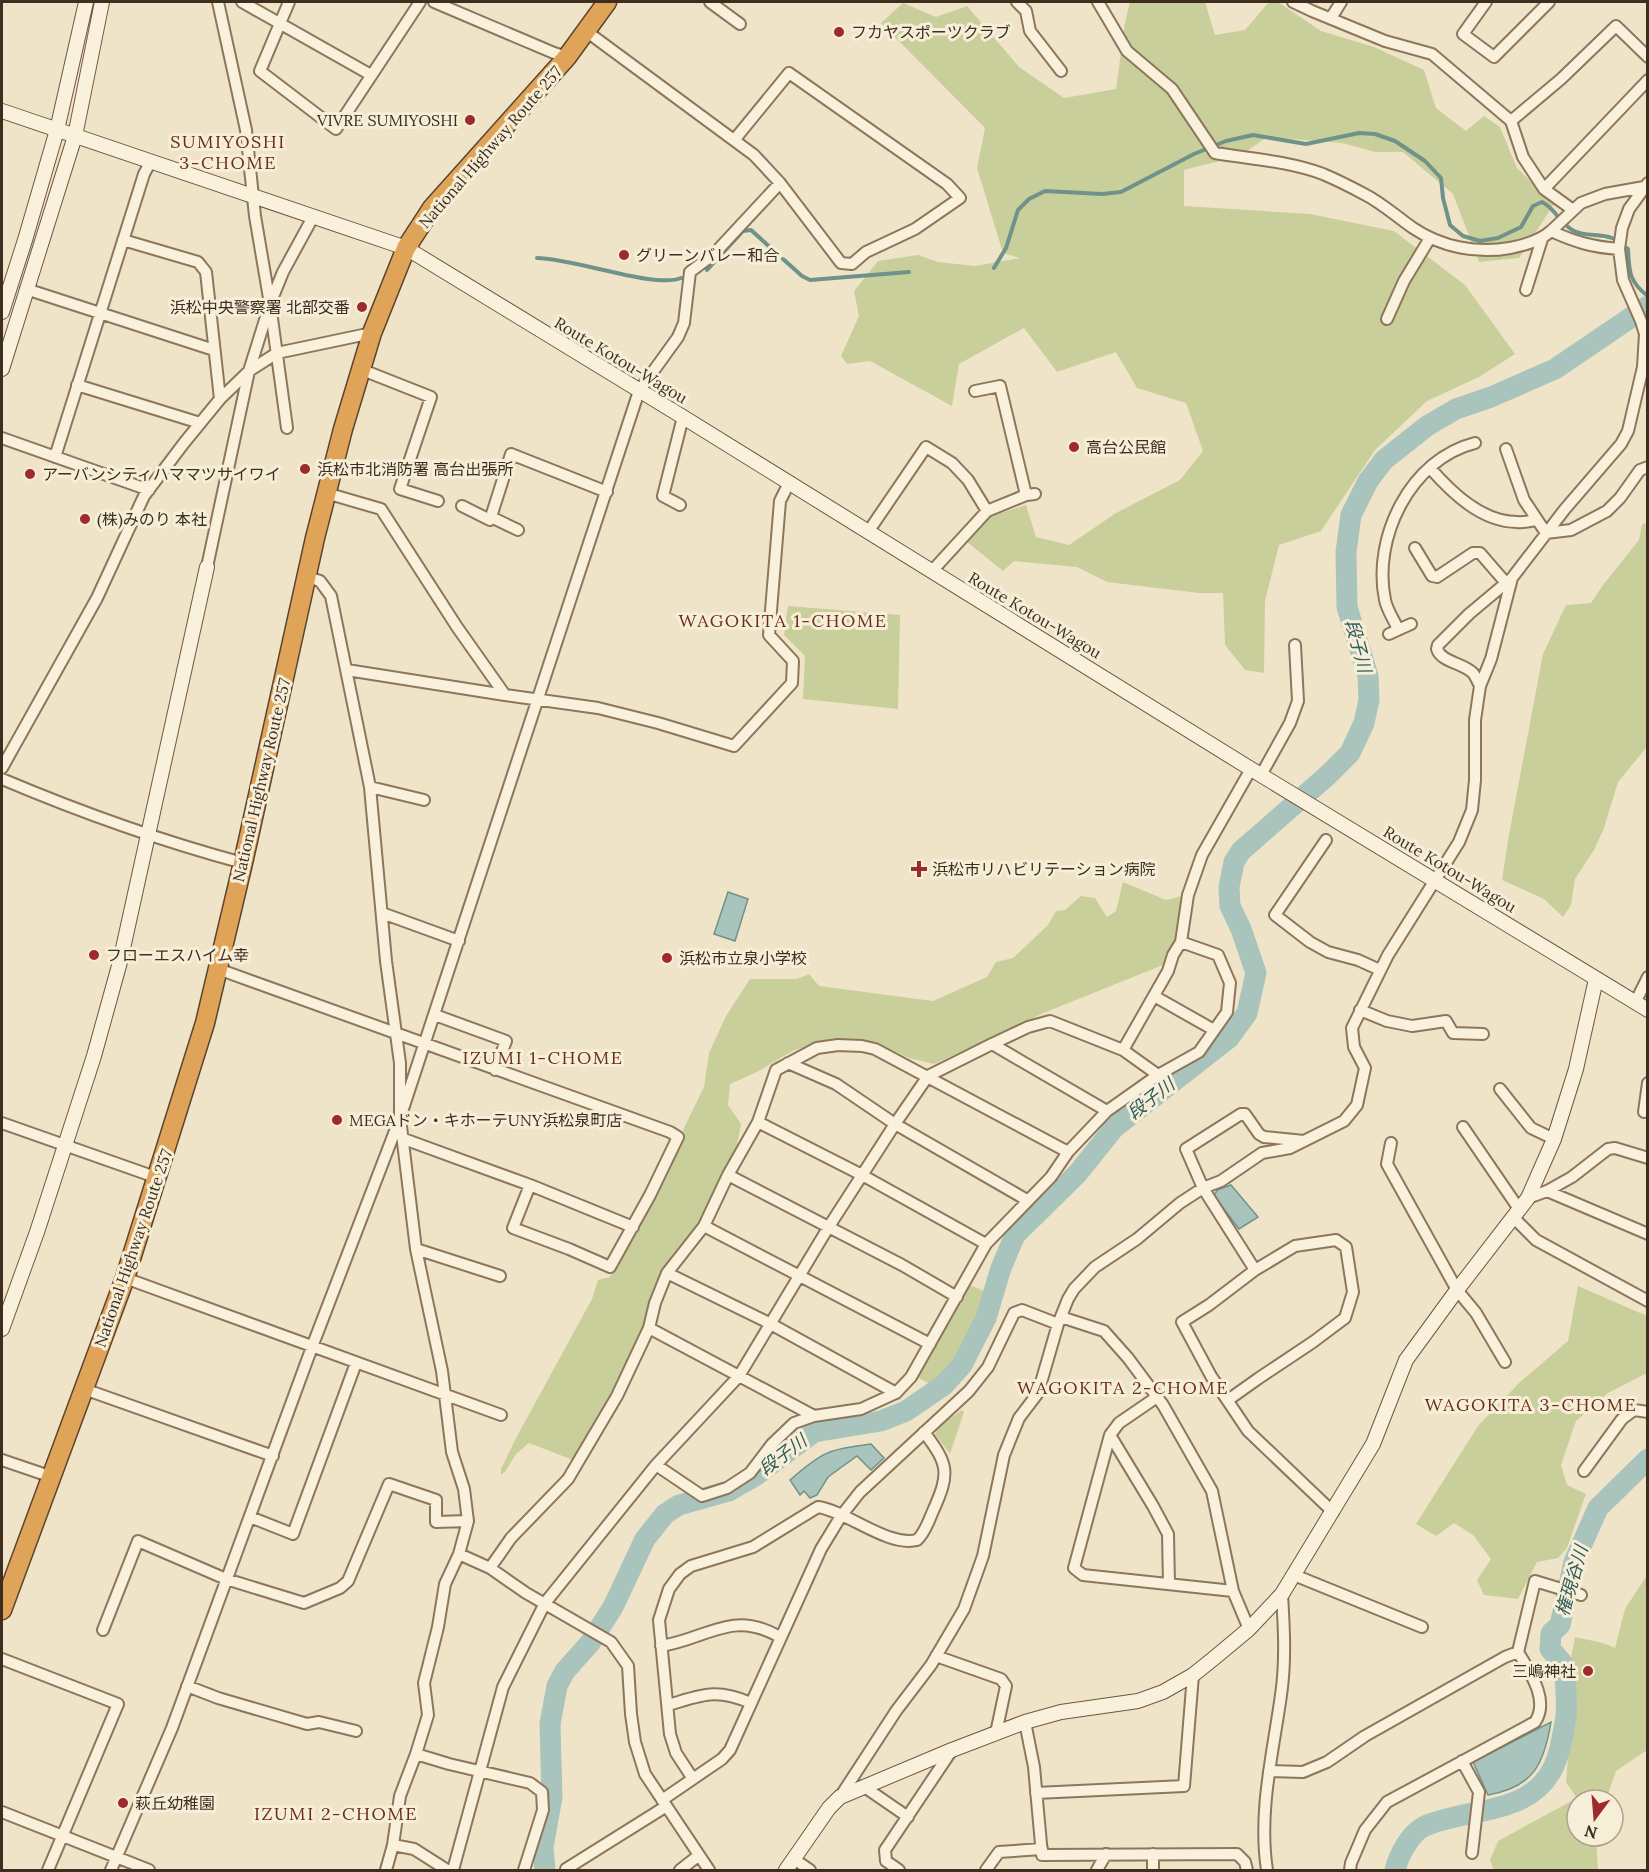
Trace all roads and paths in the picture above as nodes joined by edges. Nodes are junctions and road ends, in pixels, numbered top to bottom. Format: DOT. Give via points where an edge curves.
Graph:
graph roads {
  1 [pos="86,2"];
  2 [pos="102,2"];
  3 [pos="218,2"];
  4 [pos="242,2"];
  5 [pos="289,2"];
  6 [pos="420,2"];
  7 [pos="434,2"];
  8 [pos="607,2"];
  9 [pos="710,2"];
  10 [pos="1017,2"];
  11 [pos="1098,2"];
  12 [pos="1293,2"];
  13 [pos="1341,2"];
  14 [pos="1486,2"];
  15 [pos="1549,2"];
  16 [pos="1331,18"];
  17 [pos="280,23"];
  18 [pos="740,24"];
  19 [pos="586,31"];
  20 [pos="567,57"];
  21 [pos="1647,57"];
  22 [pos="1061,71"];
  23 [pos="371,75"];
  24 [pos="1647,80"];
  25 [pos="2,111"];
  26 [pos="1511,121"];
  27 [pos="57,130"];
  28 [pos="75,136"];
  29 [pos="735,139"];
  30 [pos="151,161"];
  31 [pos="780,183"];
  32 [pos="1646,185"];
  33 [pos="1544,189"];
  34 [pos="254,197"];
  35 [pos="1571,213"];
  36 [pos="313,217"];
  37 [pos="1554,229"];
  38 [pos="1430,238"];
  39 [pos="1542,239"];
  40 [pos="123,240"];
  41 [pos="406,248"];
  42 [pos="1619,249"];
  43 [pos="26,289"];
  44 [pos="1526,290"];
  45 [pos="270,304"];
  46 [pos="2,312"];
  47 [pos="100,313"];
  48 [pos="1387,319"];
  49 [pos="372,333"];
  50 [pos="214,350"];
  51 [pos="277,353"];
  52 [pos="1645,367"];
  53 [pos="2,369"];
  54 [pos="360,369"];
  55 [pos="249,370"];
  56 [pos="77,385"];
  57 [pos="639,391"];
  58 [pos="975,391"];
  59 [pos="220,399"];
  60 [pos="683,417"];
  61 [pos="200,423"];
  62 [pos="287,428"];
  63 [pos="2,438"];
  64 [pos="1475,443"];
  65 [pos="1506,449"];
  66 [pos="55,457"];
  67 [pos="1647,467"];
  68 [pos="1430,468"];
  69 [pos="789,483"];
  70 [pos="149,490"];
  71 [pos="608,492"];
  72 [pos="326,493"];
  73 [pos="438,501"];
  74 [pos="680,505"];
  75 [pos="462,506"];
  76 [pos="987,511"];
  77 [pos="491,517"];
  78 [pos="1537,520"];
  79 [pos="518,530"];
  80 [pos="868,532"];
  81 [pos="1546,533"];
  82 [pos="1415,548"];
  83 [pos="207,567"];
  84 [pos="932,571"];
  85 [pos="307,577"];
  86 [pos="1509,581"];
  87 [pos="1411,624"];
  88 [pos="1295,645"];
  89 [pos="346,670"];
  90 [pos="1480,686"];
  91 [pos="505,695"];
  92 [pos="539,700"];
  93 [pos="2,768"];
  94 [pos="1256,772"];
  95 [pos="2,779"];
  96 [pos="370,787"];
  97 [pos="424,800"];
  98 [pos="147,834"];
  99 [pos="1326,840"];
  100 [pos="243,863"];
  101 [pos="1434,879"];
  102 [pos="382,913"];
  103 [pos="459,941"];
  104 [pos="1181,942"];
  105 [pos="218,969"];
  106 [pos="1380,970"];
  107 [pos="1647,977"];
  108 [pos="1596,979"];
  109 [pos="1154,996"];
  110 [pos="1641,1007"];
  111 [pos="1360,1010"];
  112 [pos="435,1015"];
  113 [pos="1214,1030"];
  114 [pos="394,1032"];
  115 [pos="1483,1034"];
  116 [pos="992,1044"];
  117 [pos="426,1045"];
  118 [pos="1123,1050"];
  119 [pos="788,1063"];
  120 [pos="495,1070"];
  121 [pos="1158,1075"];
  122 [pos="928,1076"];
  123 [pos="1647,1083"];
  124 [pos="1500,1089"];
  125 [pos="1107,1111"];
  126 [pos="1644,1112"];
  127 [pos="400,1118"];
  128 [pos="758,1122"];
  129 [pos="2,1123"];
  130 [pos="895,1124"];
  131 [pos="1463,1127"];
  132 [pos="404,1139"];
  133 [pos="1554,1139"];
  134 [pos="1304,1141"];
  135 [pos="1391,1143"];
  136 [pos="65,1145"];
  137 [pos="1068,1152"];
  138 [pos="1647,1158"];
  139 [pos="728,1175"];
  140 [pos="862,1175"];
  141 [pos="158,1178"];
  142 [pos="530,1185"];
  143 [pos="1203,1188"];
  144 [pos="1547,1191"];
  145 [pos="1027,1200"];
  146 [pos="1520,1208"];
  147 [pos="704,1226"];
  148 [pos="633,1227"];
  149 [pos="828,1228"];
  150 [pos="1647,1234"];
  151 [pos="986,1244"];
  152 [pos="416,1249"];
  153 [pos="1255,1270"];
  154 [pos="667,1273"];
  155 [pos="500,1276"];
  156 [pos="799,1276"];
  157 [pos="125,1278"];
  158 [pos="1457,1290"];
  159 [pos="957,1297"];
  160 [pos="1647,1301"];
  161 [pos="1059,1321"];
  162 [pos="769,1323"];
  163 [pos="649,1328"];
  164 [pos="2,1329"];
  165 [pos="930,1344"];
  166 [pos="312,1347"];
  167 [pos="1505,1362"];
  168 [pos="356,1363"];
  169 [pos="739,1376"];
  170 [pos="84,1389"];
  171 [pos="896,1393"];
  172 [pos="445,1396"];
  173 [pos="1157,1397"];
  174 [pos="1228,1400"];
  175 [pos="1647,1412"];
  176 [pos="501,1415"];
  177 [pos="814,1416"];
  178 [pos="924,1432"];
  179 [pos="1110,1435"];
  180 [pos="273,1456"];
  181 [pos="2,1460"];
  182 [pos="656,1465"];
  183 [pos="1584,1471"];
  184 [pos="52,1477"];
  185 [pos="1333,1512"];
  186 [pos="841,1516"];
  187 [pos="250,1517"];
  188 [pos="468,1521"];
  189 [pos="459,1554"];
  190 [pos="490,1569"];
  191 [pos="1294,1575"];
  192 [pos="226,1579"];
  193 [pos="1169,1584"];
  194 [pos="1233,1591"];
  195 [pos="1282,1594"];
  196 [pos="1581,1595"];
  197 [pos="545,1603"];
  198 [pos="2,1610"];
  199 [pos="1422,1627"];
  200 [pos="1249,1629"];
  201 [pos="103,1630"];
  202 [pos="780,1637"];
  203 [pos="661,1646"];
  204 [pos="1518,1652"];
  205 [pos="936,1656"];
  206 [pos="2,1659"];
  207 [pos="1193,1676"];
  208 [pos="187,1686"];
  209 [pos="751,1703"];
  210 [pos="668,1705"];
  211 [pos="1025,1722"];
  212 [pos="356,1731"];
  213 [pos="996,1733"];
  214 [pos="952,1750"];
  215 [pos="416,1754"];
  216 [pos="1462,1761"];
  217 [pos="480,1771"];
  218 [pos="1269,1771"];
  219 [pos="693,1779"];
  220 [pos="863,1786"];
  221 [pos="1036,1793"];
  222 [pos="840,1797"];
  223 [pos="664,1803"];
  224 [pos="2,1812"];
  225 [pos="908,1817"];
  226 [pos="63,1837"];
  227 [pos="393,1845"];
  228 [pos="1042,1849"];
  229 [pos="1472,1853"];
  230 [pos="1106,1854"];
  231 [pos="1153,1854"];
  232 [pos="698,1856"];
  233 [pos="115,1858"];
  234 [pos="790,1865"];
  235 [pos="48,1870"];
  236 [pos="111,1870"];
  237 [pos="149,1870"];
  238 [pos="386,1870"];
  239 [pos="447,1870"];
  240 [pos="453,1870"];
  241 [pos="524,1870"];
  242 [pos="567,1870"];
  243 [pos="680,1870"];
  244 [pos="709,1870"];
  245 [pos="810,1870"];
  246 [pos="899,1870"];
  247 [pos="986,1870"];
  248 [pos="1097,1870"];
  249 [pos="1153,1870"];
  250 [pos="1247,1870"];
  251 [pos="1267,1870"];
  252 [pos="1350,1870"];
  1 -- 27 [label="street"];
  2 -- 28 [label="street"];
  3 -- 34 [label="street" via="246,130"];
  4 -- 17 [label="street"];
  5 -- 17 [label="street"];
  6 -- 23 [label="street"];
  7 -- 20 [label="street"];
  8 -- 19 [label="highway, National Highway Route 257"];
  9 -- 18 [label="street"];
  10 -- 22 [label="street" via="1026,11 1030,31"];
  11 -- 38 [label="street" via="1127,51 1172,89 1214,153 1287,163 1322,174 1365,194"];
  12 -- 16 [label="street"];
  13 -- 16 [label="street"];
  14 -- 15 [label="street" via="1463,34 1494,57"];
  16 -- 26 [label="street" via="1385,41 1432,54"];
  17 -- 23 [label="street"];
  17 -- 23 [label="street" via="260,71 336,129"];
  19 -- 20 [label="highway, National Highway Route 257"];
  19 -- 29 [label="street"];
  20 -- 41 [label="highway, National Highway Route 257" via="432,208"];
  21 -- 26 [label="street" via="1616,26"];
  24 -- 33 [label="street"];
  25 -- 27 [label="street, Route Kotou-Wagou"];
  26 -- 33 [label="street" via="1523,157"];
  27 -- 28 [label="street, Route Kotou-Wagou"];
  27 -- 46 [label="street"];
  28 -- 30 [label="street, Route Kotou-Wagou"];
  28 -- 43 [label="street"];
  29 -- 31 [label="street"];
  29 -- 31 [label="street" via="789,73 947,184 960,198 852,264 841,262"];
  30 -- 34 [label="street, Route Kotou-Wagou"];
  30 -- 40 [label="street"];
  31 -- 57 [label="street" via="714,254 690,272 684,323 678,337"];
  32 -- 35 [label="street" via="1605,194 1581,203"];
  32 -- 42 [label="street" via="1629,209"];
  33 -- 35 [label="street"];
  34 -- 36 [label="street, Route Kotou-Wagou"];
  34 -- 45 [label="street"];
  35 -- 37 [label="street"];
  36 -- 41 [label="street, Route Kotou-Wagou"];
  36 -- 45 [label="street"];
  37 -- 39 [label="street"];
  37 -- 42 [label="street" via="1594,247"];
  38 -- 39 [label="street" via="1466,250 1494,250"];
  38 -- 48 [label="street"];
  39 -- 44 [label="street"];
  40 -- 47 [label="street"];
  40 -- 50 [label="street" via="198,261 206,272"];
  41 -- 49 [label="highway, National Highway Route 257"];
  41 -- 57 [label="street, Route Kotou-Wagou"];
  42 -- 52 [label="street" via="1623,280 1645,334"];
  43 -- 47 [label="street"];
  43 -- 53 [label="street"];
  45 -- 51 [label="street"];
  45 -- 55 [label="street"];
  47 -- 50 [label="street"];
  47 -- 56 [label="street"];
  49 -- 51 [label="street"];
  49 -- 54 [label="highway, National Highway Route 257"];
  50 -- 59 [label="street"];
  51 -- 55 [label="street"];
  51 -- 62 [label="street"];
  52 -- 81 [label="street" via="1621,444"];
  54 -- 72 [label="highway, National Highway Route 257"];
  54 -- 73 [label="street" via="431,397 400,489"];
  55 -- 59 [label="street"];
  55 -- 83 [label="street"];
  56 -- 61 [label="street"];
  56 -- 66 [label="street"];
  57 -- 60 [label="street, Route Kotou-Wagou"];
  57 -- 71 [label="street"];
  58 -- 76 [label="street" via="999,386 1031,494"];
  59 -- 61 [label="street"];
  60 -- 69 [label="street, Route Kotou-Wagou"];
  60 -- 74 [label="street" via="663,496"];
  61 -- 70 [label="street"];
  63 -- 66 [label="street"];
  64 -- 68 [label="street" via="1462,446"];
  65 -- 78 [label="street" via="1524,500"];
  66 -- 70 [label="street"];
  67 -- 81 [label="street" via="1640,470 1607,511 1570,530"];
  68 -- 78 [label="street" via="1449,490 1492,516 1516,523"];
  68 -- 87 [label="street" via="1410,488 1396,512 1385,549 1385,602 1394,631"];
  69 -- 80 [label="street, Route Kotou-Wagou"];
  69 -- 92 [label="street" via="780,501 769,635 793,661 792,683 734,747 598,708"];
  70 -- 93 [label="street" via="91,610"];
  71 -- 77 [label="street" via="511,454"];
  71 -- 92 [label="street"];
  72 -- 85 [label="highway, National Highway Route 257"];
  72 -- 91 [label="street" via="381,510"];
  75 -- 77 [label="street" via="490,520"];
  76 -- 80 [label="street" via="952,463 926,447"];
  76 -- 84 [label="street"];
  77 -- 79 [label="street"];
  78 -- 81 [label="street"];
  80 -- 84 [label="street, Route Kotou-Wagou"];
  81 -- 86 [label="street"];
  82 -- 86 [label="street" via="1432,576 1437,577 1473,553 1480,553"];
  83 -- 98 [label="street"];
  84 -- 94 [label="street, Route Kotou-Wagou"];
  85 -- 89 [label="street" via="320,581 331,596"];
  85 -- 100 [label="highway, National Highway Route 257"];
  86 -- 90 [label="street" via="1491,659"];
  86 -- 90 [label="street" via="1438,645 1441,657 1473,673"];
  88 -- 94 [label="street" via="1298,700 1290,723"];
  89 -- 91 [label="street"];
  89 -- 96 [label="street"];
  90 -- 101 [label="street" via="1472,810 1459,842"];
  91 -- 92 [label="street"];
  92 -- 103 [label="street"];
  94 -- 101 [label="street, Route Kotou-Wagou"];
  94 -- 104 [label="street" via="1202,855 1188,895"];
  95 -- 98 [label="street"];
  96 -- 97 [label="street"];
  96 -- 102 [label="street"];
  98 -- 100 [label="street"];
  98 -- 136 [label="street" via="120,962"];
  99 -- 106 [label="street" via="1275,915 1328,952"];
  100 -- 105 [label="highway, National Highway Route 257"];
  101 -- 106 [label="street"];
  101 -- 108 [label="street, Route Kotou-Wagou"];
  102 -- 103 [label="street"];
  102 -- 114 [label="street"];
  103 -- 112 [label="street"];
  104 -- 109 [label="street"];
  104 -- 113 [label="street" via="1218,955 1230,983 1227,1012"];
  105 -- 114 [label="street"];
  105 -- 141 [label="highway, National Highway Route 257"];
  106 -- 111 [label="street"];
  107 -- 110 [label="street"];
  108 -- 110 [label="street, Route Kotou-Wagou"];
  108 -- 133 [label="street" via="1576,1069"];
  109 -- 113 [label="street"];
  109 -- 118 [label="street"];
  111 -- 115 [label="street" via="1412,1026 1446,1021 1453,1033"];
  111 -- 134 [label="street" via="1352,1028 1354,1047 1365,1068 1357,1105 1344,1121"];
  112 -- 117 [label="street"];
  112 -- 120 [label="street" via="506,1041"];
  113 -- 121 [label="street" via="1199,1052"];
  114 -- 117 [label="street"];
  114 -- 127 [label="street" via="400,1063"];
  116 -- 118 [label="street" via="1050,1021"];
  116 -- 122 [label="street"];
  116 -- 125 [label="street"];
  117 -- 120 [label="street"];
  117 -- 127 [label="street"];
  118 -- 121 [label="street"];
  119 -- 122 [label="street" via="817,1048 862,1046"];
  119 -- 128 [label="street" via="776,1070"];
  119 -- 130 [label="street" via="836,1084"];
  120 -- 148 [label="street" via="678,1137"];
  121 -- 125 [label="street"];
  122 -- 130 [label="street"];
  122 -- 137 [label="street"];
  123 -- 126 [label="street"];
  124 -- 133 [label="street" via="1531,1128"];
  125 -- 137 [label="street"];
  127 -- 132 [label="street"];
  127 -- 166 [label="street"];
  128 -- 139 [label="street"];
  128 -- 140 [label="street"];
  129 -- 136 [label="street"];
  130 -- 140 [label="street"];
  130 -- 145 [label="street"];
  131 -- 146 [label="street"];
  132 -- 142 [label="street"];
  132 -- 152 [label="street"];
  133 -- 146 [label="street"];
  134 -- 143 [label="street" via="1262,1153 1221,1181"];
  134 -- 143 [label="street" via="1264,1137 1241,1114 1186,1149"];
  135 -- 158 [label="street" via="1387,1164"];
  136 -- 141 [label="street"];
  136 -- 164 [label="street"];
  137 -- 145 [label="street" via="1051,1178"];
  138 -- 144 [label="street" via="1608,1149"];
  139 -- 147 [label="street"];
  139 -- 149 [label="street"];
  140 -- 149 [label="street"];
  140 -- 151 [label="street"];
  141 -- 157 [label="highway, National Highway Route 257"];
  142 -- 148 [label="street"];
  142 -- 148 [label="street" via="513,1228 610,1267"];
  143 -- 153 [label="street"];
  143 -- 161 [label="street" via="1095,1267 1074,1289"];
  144 -- 146 [label="street"];
  144 -- 150 [label="street"];
  145 -- 151 [label="street"];
  146 -- 158 [label="street"];
  146 -- 160 [label="street" via="1536,1240"];
  147 -- 154 [label="street"];
  147 -- 156 [label="street"];
  149 -- 156 [label="street"];
  149 -- 159 [label="street"];
  151 -- 159 [label="street"];
  152 -- 155 [label="street"];
  152 -- 172 [label="street"];
  153 -- 174 [label="street" via="1182,1322"];
  153 -- 174 [label="street" via="1296,1245 1336,1240 1346,1247 1353,1292 1345,1318"];
  154 -- 162 [label="street"];
  154 -- 163 [label="street"];
  156 -- 162 [label="street"];
  156 -- 165 [label="street"];
  157 -- 166 [label="street"];
  157 -- 170 [label="highway, National Highway Route 257"];
  158 -- 167 [label="street" via="1476,1313"];
  158 -- 185 [label="street" via="1406,1360 1373,1444"];
  159 -- 165 [label="street"];
  161 -- 173 [label="street" via="1104,1332"];
  161 -- 178 [label="street" via="1022,1310 1014,1313 988,1367 969,1391"];
  161 -- 205 [label="street" via="1038,1393 1019,1418 1004,1455 983,1556 964,1609"];
  162 -- 169 [label="street"];
  162 -- 171 [label="street"];
  163 -- 169 [label="street"];
  163 -- 190 [label="street" via="617,1396 568,1479 511,1538"];
  165 -- 171 [label="street" via="911,1377"];
  166 -- 168 [label="street"];
  166 -- 180 [label="street"];
  168 -- 172 [label="street"];
  168 -- 187 [label="street" via="294,1534"];
  169 -- 177 [label="street"];
  169 -- 182 [label="street"];
  170 -- 180 [label="street"];
  170 -- 184 [label="highway, National Highway Route 257"];
  171 -- 177 [label="street" via="861,1409"];
  172 -- 176 [label="street"];
  172 -- 188 [label="street" via="452,1452 464,1489"];
  173 -- 179 [label="street" via="1119,1423"];
  173 -- 194 [label="street" via="1212,1491"];
  174 -- 185 [label="street" via="1248,1431"];
  175 -- 183 [label="street" via="1634,1410 1622,1419"];
  177 -- 182 [label="street" via="794,1424 772,1444 750,1473 727,1488 702,1496"];
  178 -- 186 [label="street" via="860,1492"];
  178 -- 186 [label="street" via="940,1453 945,1481 921,1537 902,1541"];
  179 -- 193 [label="street" via="1168,1534"];
  179 -- 193 [label="street" via="1074,1568 1083,1575"];
  180 -- 187 [label="street"];
  181 -- 184 [label="street"];
  182 -- 197 [label="street"];
  184 -- 198 [label="highway, National Highway Route 257"];
  185 -- 191 [label="street"];
  186 -- 202 [label="street"];
  186 -- 203 [label="street" via="818,1507 753,1547 691,1566 669,1589 662,1607"];
  187 -- 192 [label="street"];
  188 -- 189 [label="street"];
  188 -- 192 [label="street" via="436,1522 436,1500 389,1484 348,1581 339,1588 304,1603"];
  189 -- 190 [label="street"];
  189 -- 215 [label="street" via="446,1584 424,1683 428,1715"];
  190 -- 197 [label="street"];
  191 -- 195 [label="street"];
  191 -- 199 [label="street"];
  192 -- 201 [label="street" via="138,1541"];
  192 -- 208 [label="street"];
  193 -- 194 [label="street"];
  194 -- 200 [label="street"];
  195 -- 200 [label="street"];
  195 -- 218 [label="street" via="1286,1647"];
  196 -- 204 [label="street" via="1535,1581"];
  197 -- 217 [label="street" via="503,1687"];
  197 -- 223 [label="street" via="611,1642 628,1666 635,1742 645,1774"];
  200 -- 207 [label="street"];
  202 -- 203 [label="street" via="769,1630 729,1625"];
  202 -- 209 [label="street"];
  203 -- 210 [label="street"];
  204 -- 216 [label="street" via="1532,1675 1540,1714 1534,1722"];
  204 -- 218 [label="street" via="1365,1736 1327,1762 1303,1772"];
  205 -- 213 [label="street" via="1000,1679 1005,1686"];
  205 -- 222 [label="street"];
  206 -- 226 [label="street" via="118,1704"];
  207 -- 211 [label="street" via="1138,1701 1061,1712"];
  207 -- 221 [label="street" via="1184,1786"];
  208 -- 212 [label="street" via="307,1724 319,1722"];
  208 -- 233 [label="street"];
  209 -- 210 [label="street" via="735,1696 708,1693"];
  209 -- 219 [label="street" via="730,1750"];
  210 -- 219 [label="street" via="676,1753"];
  211 -- 213 [label="street"];
  211 -- 221 [label="street"];
  213 -- 214 [label="street"];
  214 -- 220 [label="street"];
  214 -- 225 [label="street"];
  215 -- 217 [label="street"];
  215 -- 227 [label="street" via="400,1796"];
  216 -- 229 [label="street" via="1479,1792"];
  216 -- 252 [label="street" via="1387,1802 1365,1830"];
  217 -- 240 [label="street"];
  217 -- 241 [label="street" via="530,1783 542,1792 543,1810"];
  218 -- 251 [label="street" via="1264,1856"];
  219 -- 223 [label="street"];
  220 -- 222 [label="street"];
  220 -- 225 [label="street"];
  221 -- 228 [label="street"];
  222 -- 234 [label="street"];
  223 -- 232 [label="street"];
  223 -- 242 [label="street"];
  224 -- 226 [label="street"];
  225 -- 246 [label="street" via="885,1851 885,1861"];
  226 -- 233 [label="street"];
  226 -- 235 [label="street"];
  227 -- 238 [label="street"];
  227 -- 239 [label="street" via="414,1849"];
  228 -- 230 [label="street" via="1042,1855"];
  228 -- 247 [label="street" via="999,1852"];
  230 -- 231 [label="street"];
  230 -- 248 [label="street"];
  231 -- 249 [label="street"];
  231 -- 250 [label="street" via="1237,1854"];
  232 -- 243 [label="street"];
  232 -- 244 [label="street"];
  233 -- 236 [label="street"];
  233 -- 237 [label="street"];
  234 -- 245 [label="street"];
}
